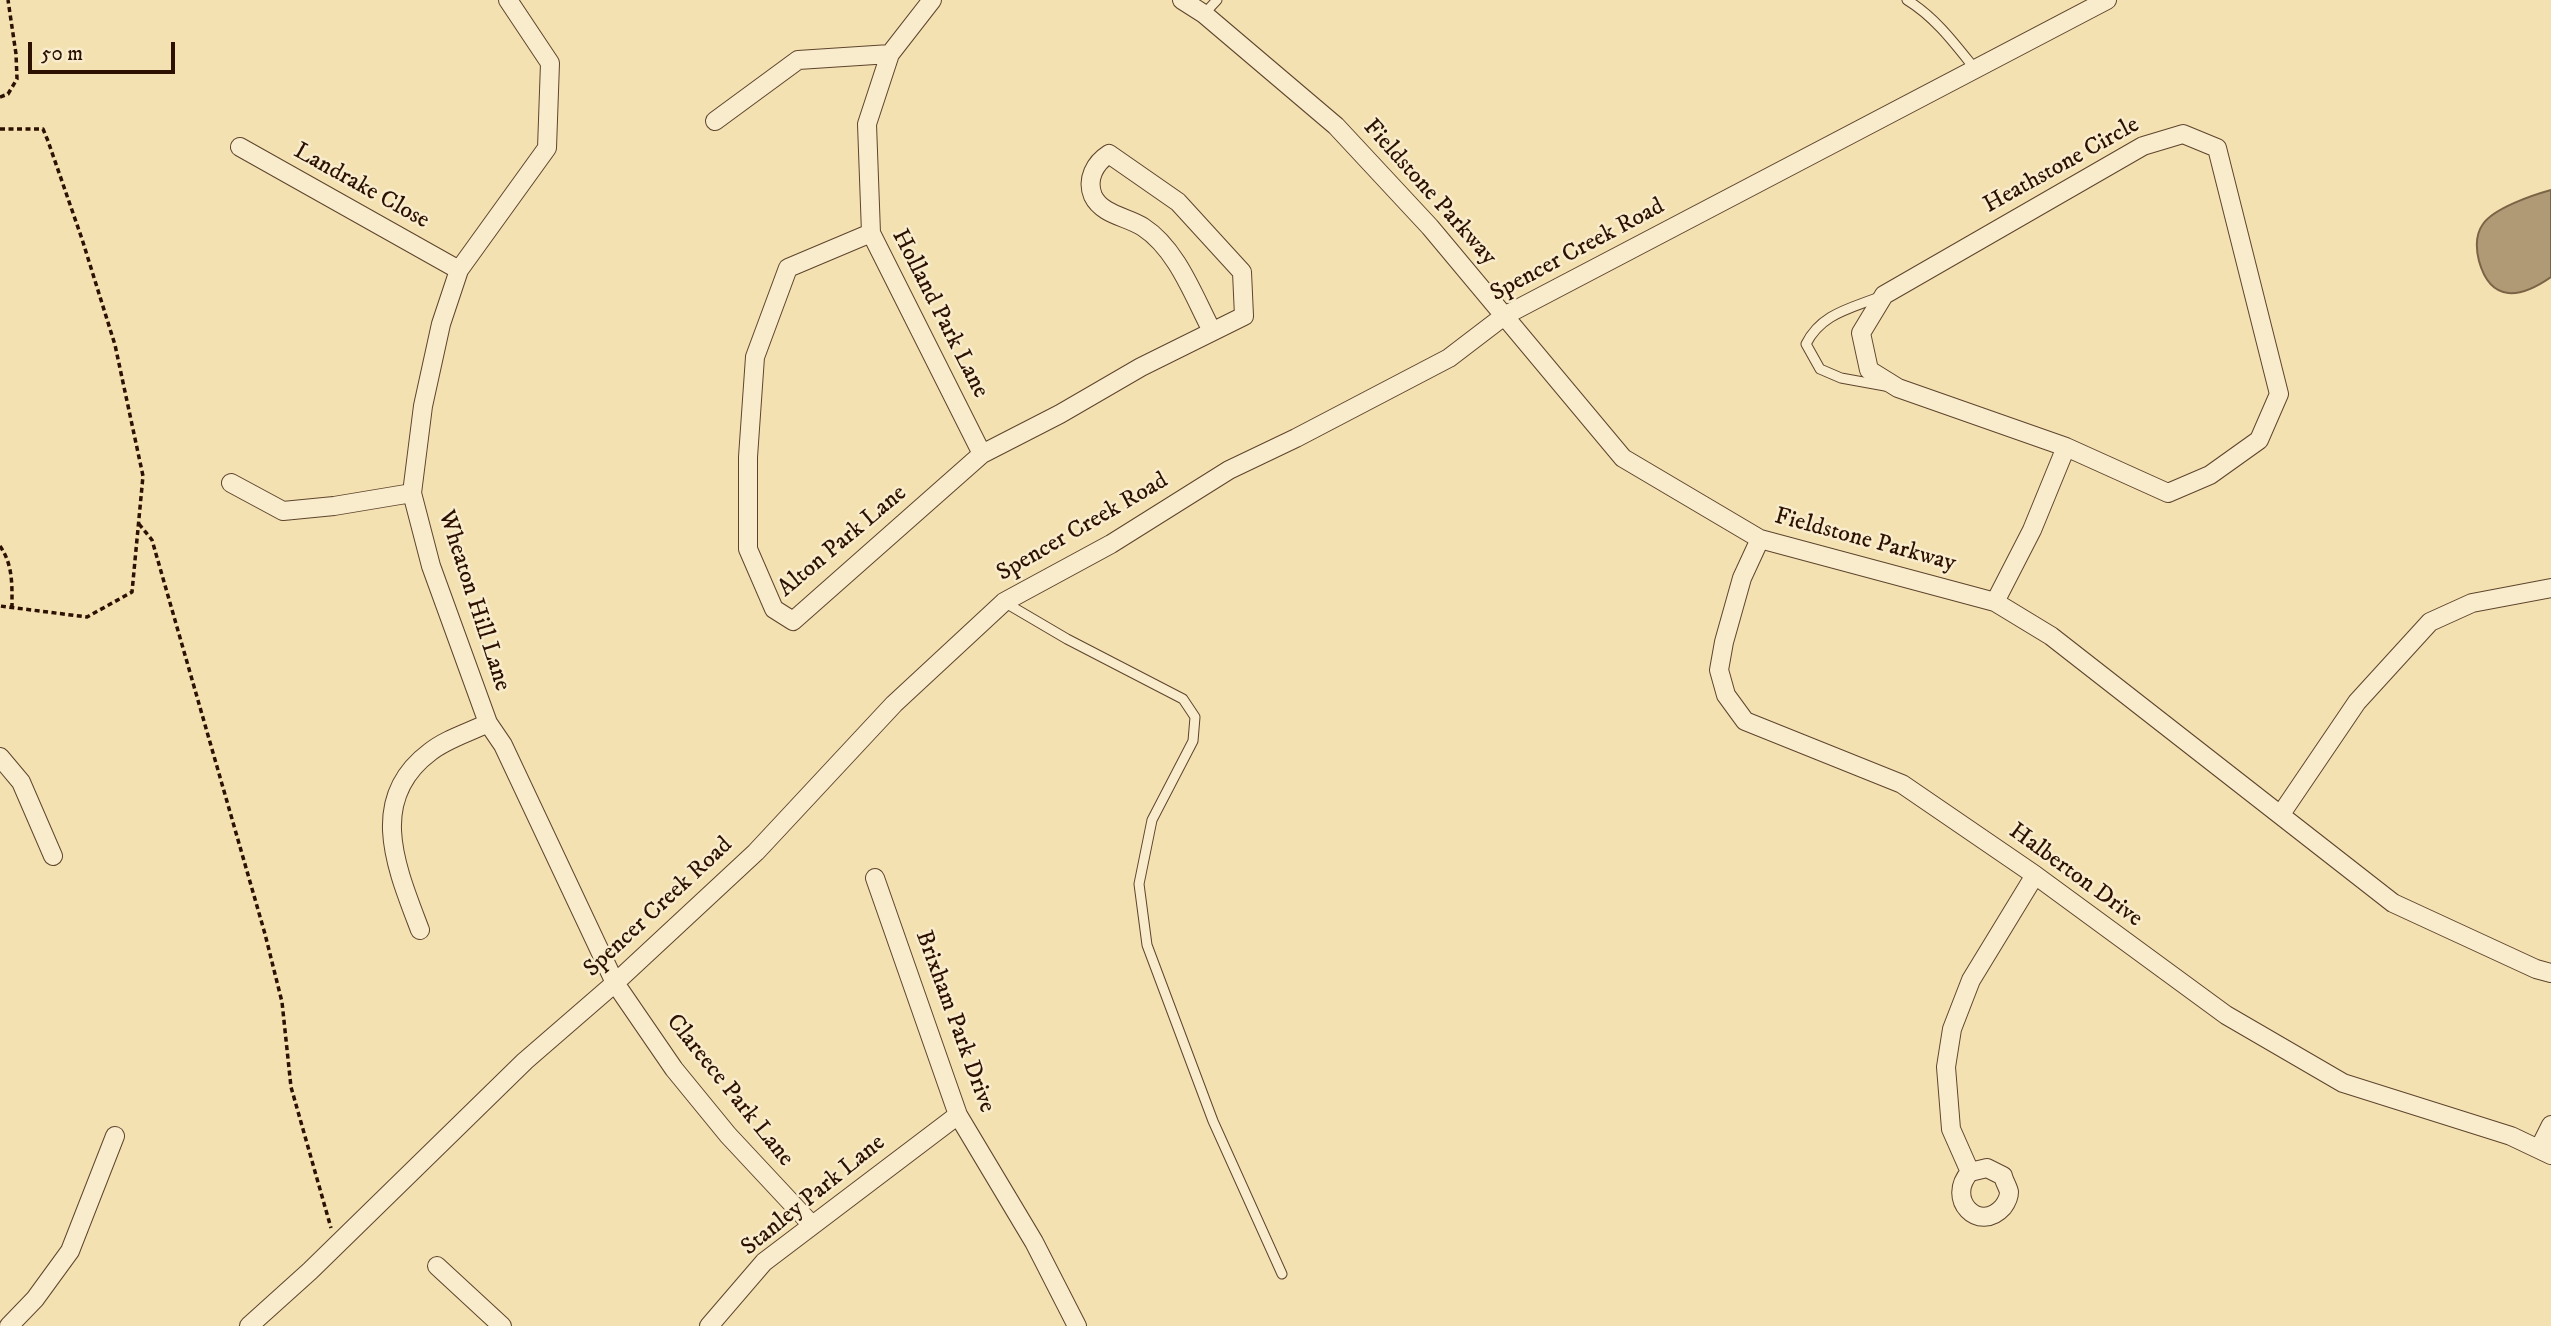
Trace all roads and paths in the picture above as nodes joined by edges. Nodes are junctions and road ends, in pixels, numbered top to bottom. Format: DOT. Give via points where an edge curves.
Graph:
graph roads {
  1 [pos="8,0"];
  2 [pos="508,0"];
  3 [pos="932,0"];
  4 [pos="1182,0"];
  5 [pos="1217,0"];
  6 [pos="1907,0"];
  7 [pos="2107,0"];
  8 [pos="1204,14"];
  9 [pos="890,54"];
  10 [pos="1975,69"];
  11 [pos="0,96"];
  12 [pos="715,121"];
  13 [pos="0,130"];
  14 [pos="240,147"];
  15 [pos="871,233"];
  16 [pos="458,270"];
  17 [pos="1884,295"];
  18 [pos="1504,316"];
  19 [pos="1212,331"];
  20 [pos="1898,388"];
  21 [pos="2066,447"];
  22 [pos="982,454"];
  23 [pos="231,483"];
  24 [pos="412,493"];
  25 [pos="138,524"];
  26 [pos="1760,539"];
  27 [pos="0,546"];
  28 [pos="2551,588"];
  29 [pos="1004,602"];
  30 [pos="1995,602"];
  31 [pos="0,606"];
  32 [pos="12,607"];
  33 [pos="488,723"];
  34 [pos="0,757"];
  35 [pos="2281,814"];
  36 [pos="53,856"];
  37 [pos="2035,875"];
  38 [pos="875,878"];
  39 [pos="420,930"];
  40 [pos="2551,974"];
  41 [pos="615,983"];
  42 [pos="958,1115"];
  43 [pos="2551,1125"];
  44 [pos="115,1136"];
  45 [pos="2545,1152"];
  46 [pos="1970,1172"];
  47 [pos="812,1225"];
  48 [pos="336,1246"];
  49 [pos="437,1266"];
  50 [pos="1282,1274"];
  51 [pos="9,1326"];
  52 [pos="249,1326"];
  53 [pos="502,1326"];
  54 [pos="709,1326"];
  55 [pos="1077,1326"];
  1 -- 11 [label="path" via="17,79 8,94"];
  2 -- 16 [label="street, Wheaton Hill Lane" via="550,63 547,148"];
  3 -- 9 [label="street, Holland Park Lane"];
  4 -- 8 [label="street, Fieldstone Parkway"];
  5 -- 8 [label="lane"];
  6 -- 10 [label="lane" via="1949,37"];
  7 -- 10 [label="street, Spencer Creek Road"];
  8 -- 18 [label="street, Fieldstone Parkway" via="1336,126 1430,227"];
  9 -- 12 [label="street" via="798,60"];
  9 -- 15 [label="street, Holland Park Lane" via="867,124"];
  10 -- 18 [label="street, Spencer Creek Road"];
  13 -- 25 [label="path" via="43,130 52,153 115,345 143,476"];
  14 -- 16 [label="street, Landrake Close"];
  15 -- 22 [label="street, Holland Park Lane"];
  15 -- 22 [label="street, Alton Park Lane" via="788,268 755,357 748,548 774,609 793,621"];
  16 -- 24 [label="street, Wheaton Hill Lane" via="423,406"];
  17 -- 20 [label="street, Heathstone Circle" via="1861,332 1869,370"];
  17 -- 20 [label="lane" via="1833,315 1814,330 1806,344 1820,369 1841,378"];
  17 -- 21 [label="street, Heathstone Circle" via="2143,146 2183,134 2217,148 2278,394 2259,440 2210,475 2168,493"];
  18 -- 26 [label="street, Fieldstone Parkway" via="1623,458"];
  18 -- 29 [label="street, Spencer Creek Road" via="1449,358 1229,470 1111,544"];
  19 -- 19 [label="street, Alton Park Lane" via="1165,248 1143,226 1100,205 1092,194 1097,161 1109,154 1178,202 1242,272 1244,316"];
  19 -- 22 [label="street, Alton Park Lane"];
  20 -- 21 [label="street, Heathstone Circle"];
  21 -- 30 [label="street" via="2032,530"];
  23 -- 24 [label="street" via="283,511"];
  24 -- 33 [label="street, Wheaton Hill Lane" via="431,566"];
  25 -- 32 [label="path" via="132,592 87,617"];
  25 -- 48 [label="path" via="152,540 261,921 282,1002 290,1087"];
  26 -- 30 [label="street, Fieldstone Parkway"];
  26 -- 37 [label="street, Halberton Drive" via="1742,578 1719,670 1726,695 1745,721 1902,783"];
  27 -- 32 [label="path" via="12,577"];
  28 -- 35 [label="street" via="2472,603 2430,622 2357,702"];
  29 -- 41 [label="street, Spencer Creek Road" via="894,704 756,852"];
  29 -- 50 [label="lane" via="1182,699 1195,717 1193,741 1152,820 1139,884 1147,946 1213,1121"];
  30 -- 35 [label="street, Fieldstone Parkway" via="2051,636"];
  31 -- 32 [label="path"];
  33 -- 39 [label="street" via="430,751 402,779 391,817 398,871"];
  33 -- 41 [label="street, Wheaton Hill Lane" via="503,745"];
  34 -- 36 [label="street" via="21,782"];
  35 -- 40 [label="street, Fieldstone Parkway" via="2393,903"];
  37 -- 45 [label="street, Halberton Drive" via="2226,1015 2343,1083 2511,1136"];
  37 -- 46 [label="street" via="1971,980 1952,1029 1947,1067 1951,1129"];
  38 -- 42 [label="street, Brixham Park Drive"];
  41 -- 47 [label="street, Clareece Park Lane" via="674,1069"];
  41 -- 48 [label="street, Spencer Creek Road" via="525,1061"];
  42 -- 47 [label="street, Stanley Park Lane"];
  42 -- 55 [label="street, Brixham Park Drive" via="1034,1242"];
  43 -- 45 [label="street"];
  44 -- 51 [label="street" via="70,1251"];
  47 -- 54 [label="street, Stanley Park Lane" via="764,1262"];
  48 -- 52 [label="street, Spencer Creek Road"];
  49 -- 53 [label="street"];
}
